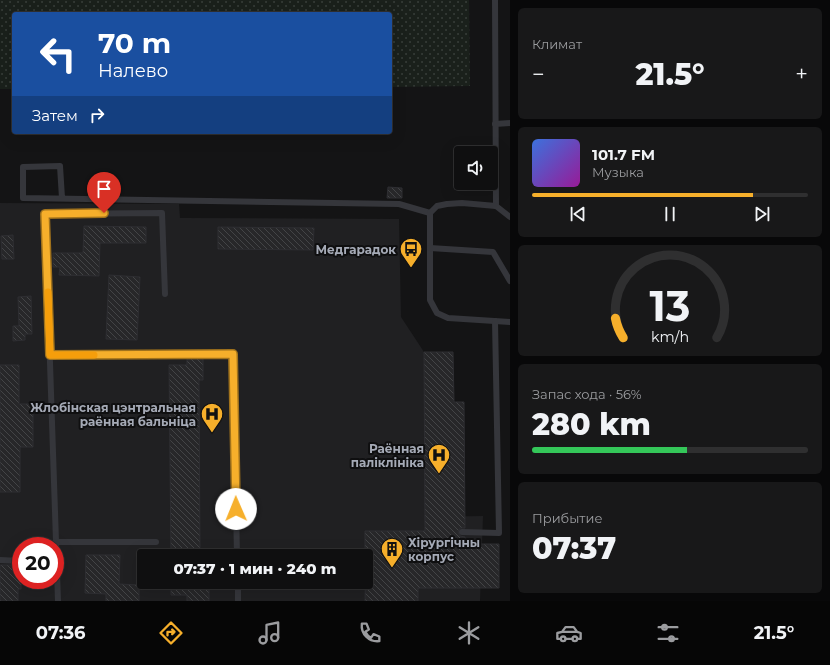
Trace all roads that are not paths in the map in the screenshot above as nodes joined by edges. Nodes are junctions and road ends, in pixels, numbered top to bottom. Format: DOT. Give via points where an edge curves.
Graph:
graph roads {
  1 [pos="495,0"];
  2 [pos="510,123"];
  3 [pos="495,124"];
  4 [pos="62,198"];
  5 [pos="496,206"];
  6 [pos="430,213"];
  7 [pos="510,217"];
  8 [pos="430,248"];
  9 [pos="510,281"];
  10 [pos="165,294"];
  11 [pos="495,321"];
  12 [pos="510,322"];
  13 [pos="50,355"];
  14 [pos="462,532"];
  15 [pos="56,537"];
  16 [pos="64,542"];
  17 [pos="156,542"];
  18 [pos="237,549"];
  19 [pos="0,560"];
  20 [pos="12,560"];
  21 [pos="57,589"];
  22 [pos="238,589"];
  23 [pos="58,601"];
  24 [pos="238,601"];
  1 -- 3 [label="lane"];
  2 -- 3 [label="lane"];
  3 -- 5 [label="lane"];
  4 -- 4 [label="lane" via="60,166 23,167 23,198"];
  4 -- 6 [label="lane" via="399,204"];
  5 -- 6 [label="lane" via="447,204 437,206"];
  5 -- 7 [label="lane"];
  6 -- 8 [label="lane"];
  8 -- 9 [label="lane" via="492,252"];
  8 -- 11 [label="lane" via="430,300 437,312 448,318"];
  10 -- 13 [label="lane" via="162,213 45,214"];
  11 -- 12 [label="lane"];
  11 -- 14 [label="lane" via="499,533"];
  13 -- 15 [label="lane"];
  13 -- 18 [label="lane" via="233,354"];
  16 -- 17 [label="lane"];
  19 -- 20 [label="lane"];
  21 -- 23 [label="lane"];
  22 -- 24 [label="lane"];
}
